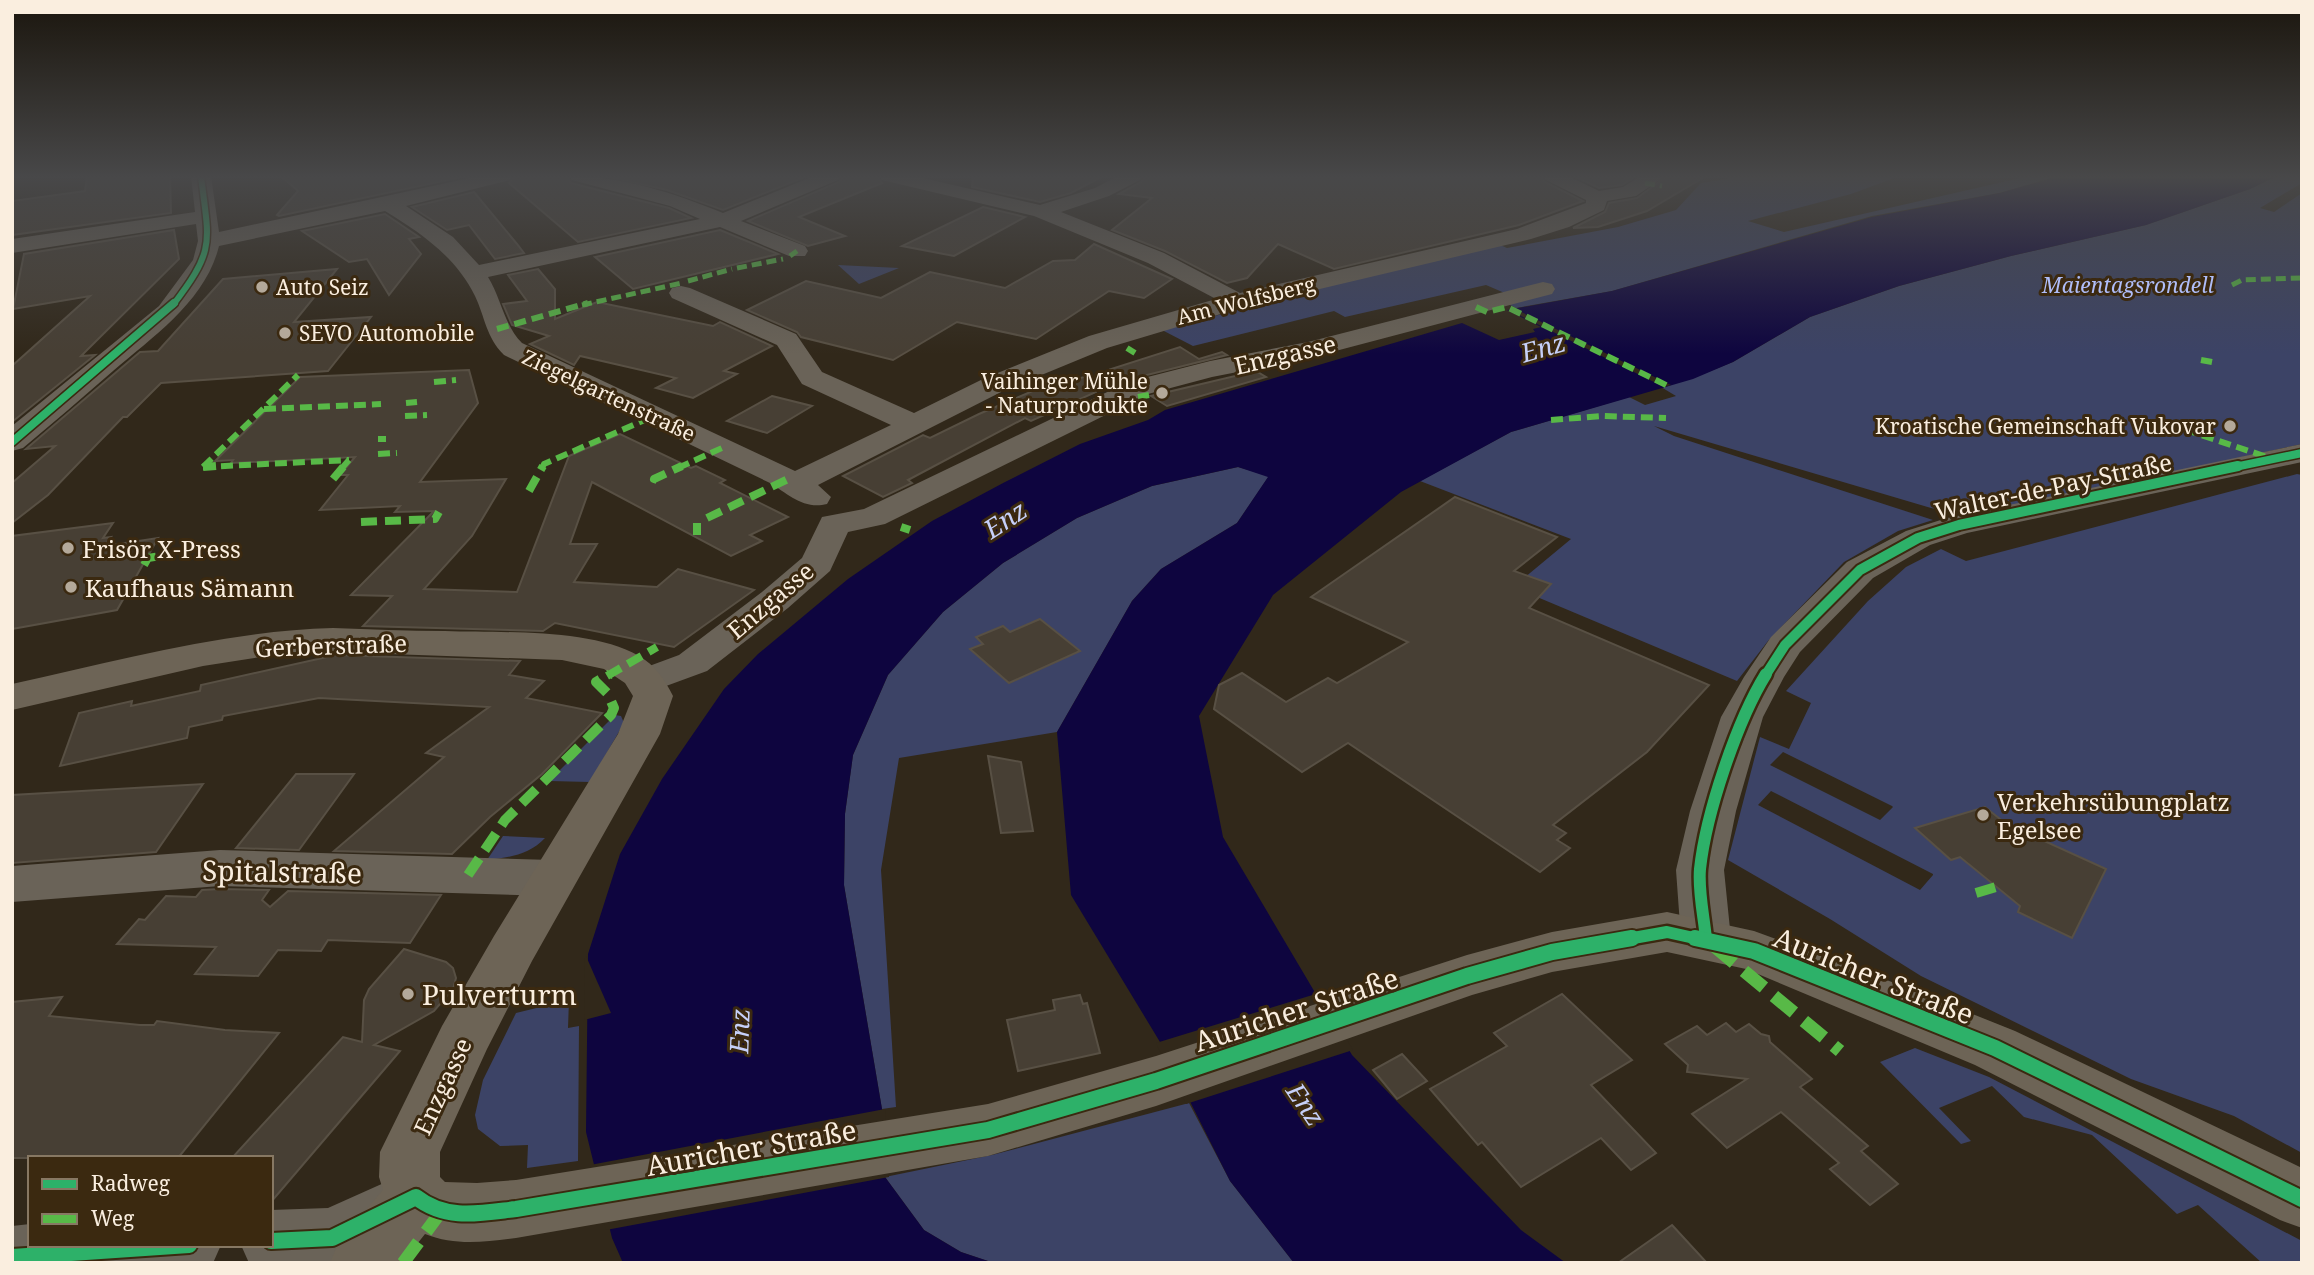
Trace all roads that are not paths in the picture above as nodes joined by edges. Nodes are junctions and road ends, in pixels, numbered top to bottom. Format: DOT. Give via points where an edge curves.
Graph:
graph roads {
  1 [pos="126,236"];
  2 [pos="207,236"];
  3 [pos="436,236"];
  4 [pos="651,236"];
  5 [pos="760,236"];
  6 [pos="1101,236"];
  7 [pos="1516,236"];
  8 [pos="12,246"];
  9 [pos="797,251"];
  10 [pos="475,273"];
  11 [pos="1543,289"];
  12 [pos="681,293"];
  13 [pos="1237,301"];
  14 [pos="916,425"];
  15 [pos="12,442"];
  16 [pos="2288,462"];
  17 [pos="794,483"];
  18 [pos="834,524"];
  19 [pos="647,681"];
  20 [pos="12,697"];
  21 [pos="552,878"];
  22 [pos="12,884"];
  23 [pos="1706,939"];
  24 [pos="416,1197"];
  25 [pos="2302,1199"];
  26 [pos="273,1241"];
  27 [pos="160,1247"];
  28 [pos="12,1257"];
  29 [pos="362,1263"];
  1 -- 8 [label="street"];
  2 -- 15 [label="street" via="204,260 168,311"];
  3 -- 10 [label="street, Ziegelgartenstraße"];
  4 -- 10 [label="street"];
  5 -- 9 [label="street"];
  6 -- 13 [label="street" via="1156,258"];
  7 -- 13 [label="street, Am Wolfsberg"];
  10 -- 17 [label="street, Ziegelgartenstraße" via="494,310 500,336 513,349"];
  11 -- 18 [label="street, Enzgasse" via="1309,350 1138,388 873,517"];
  12 -- 14 [label="street" via="787,340 812,377"];
  13 -- 14 [label="street, Am Wolfsberg" via="1098,342 995,384"];
  14 -- 17 [label="street, Am Wolfsberg"];
  16 -- 23 [label="street, Walter-de-Pay-Straße" via="1959,525 1918,538 1860,570 1785,645 1742,717 1700,870"];
  17 -- 18 [label="street, Ziegelgartenstraße" via="820,502"];
  18 -- 19 [label="street, Enzgasse" via="817,563 775,600 693,663"];
  19 -- 20 [label="street, Gerberstraße" via="602,655 527,645 347,640 232,650"];
  19 -- 21 [label="street, Enzgasse" via="653,695 639,734"];
  21 -- 22 [label="street, Spitalstraße" via="220,868"];
  21 -- 24 [label="street, Enzgasse" via="462,1042 410,1152 408,1168"];
  23 -- 24 [label="street, Auricher Straße" via="1667,932 1552,953 1467,976 988,1130 516,1209 440,1213"];
  23 -- 25 [label="street, Auricher Straße" via="1815,973 1995,1048"];
  24 -- 26 [label="street" via="332,1238"];
  24 -- 29 [label="street"];
  27 -- 28 [label="street"];
}
